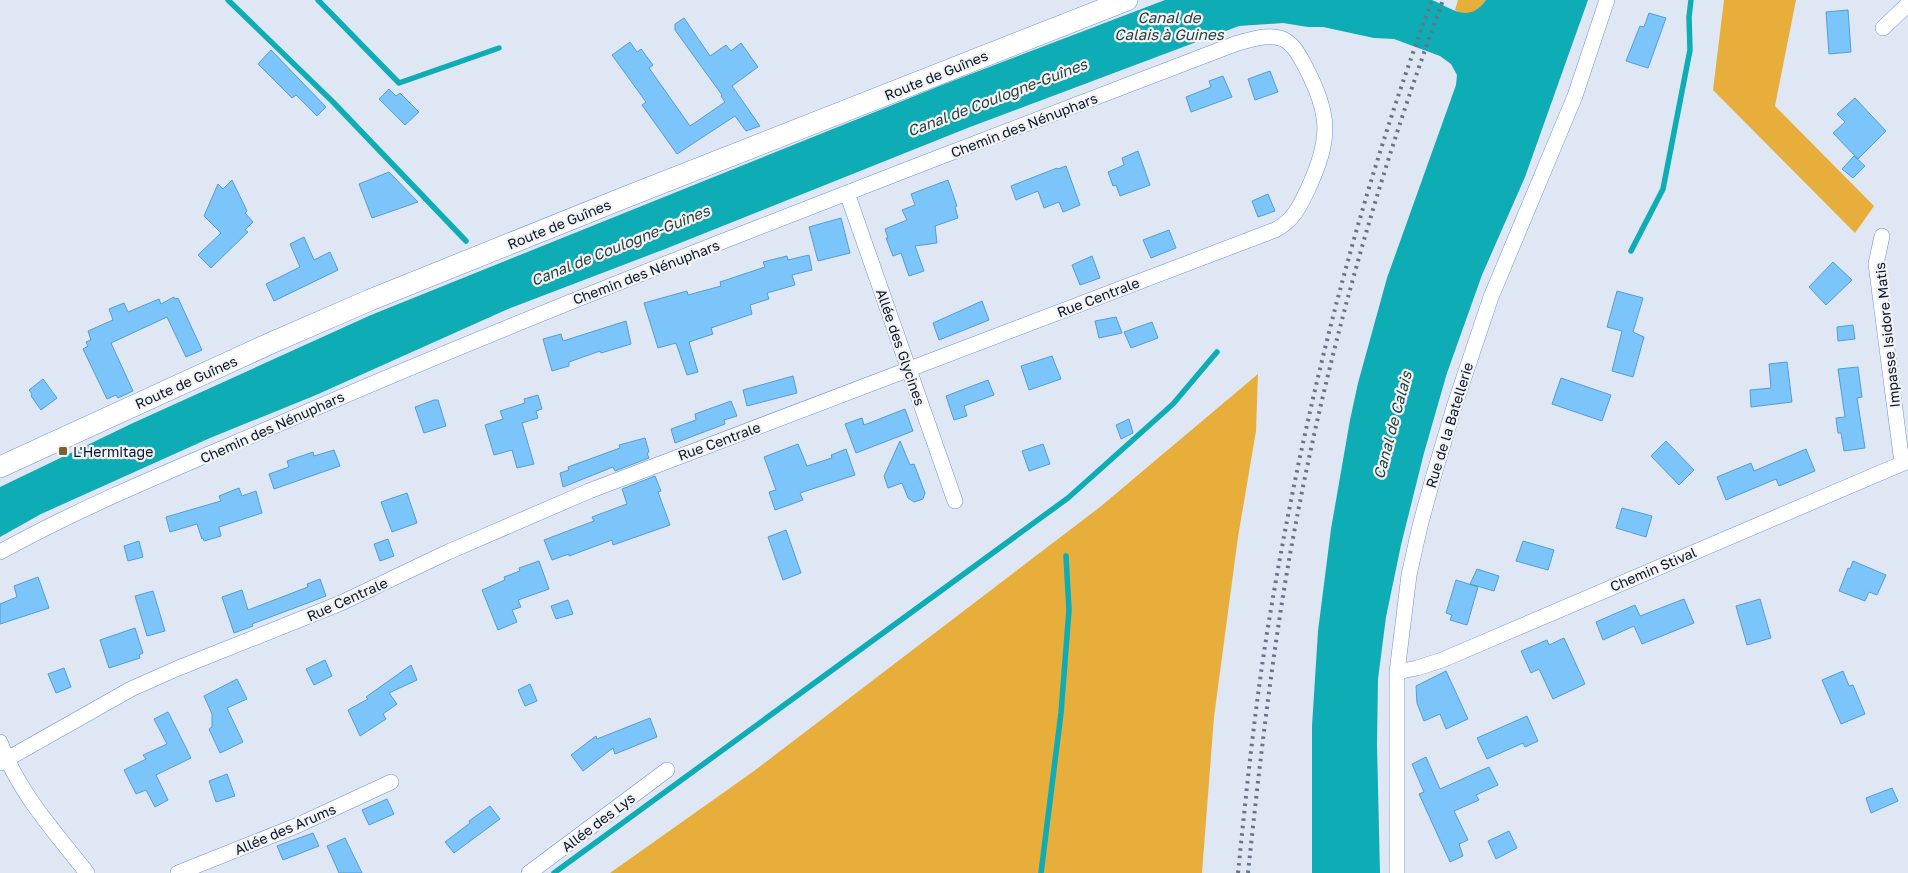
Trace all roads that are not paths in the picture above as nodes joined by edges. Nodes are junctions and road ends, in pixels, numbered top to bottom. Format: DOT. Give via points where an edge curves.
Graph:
graph roads {
  1 [pos="1126,0"];
  2 [pos="1607,0"];
  3 [pos="1908,4"];
  4 [pos="1882,28"];
  5 [pos="1300,56"];
  6 [pos="847,193"];
  7 [pos="1882,236"];
  8 [pos="909,368"];
  9 [pos="1905,462"];
  10 [pos="0,467"];
  11 [pos="955,501"];
  12 [pos="0,552"];
  13 [pos="1397,672"];
  14 [pos="0,742"];
  15 [pos="3,762"];
  16 [pos="667,770"];
  17 [pos="391,782"];
  18 [pos="87,873"];
  19 [pos="178,873"];
  20 [pos="529,873"];
  21 [pos="1397,873"];
  1 -- 10 [label="main road, Route de Guînes" via="370,300"];
  2 -- 13 [label="street, Rue de la Batellerie" via="1575,96 1491,297 1452,414 1409,575"];
  3 -- 4 [label="street"];
  5 -- 6 [label="street, Chemin des Nénuphars" via="1279,38 1244,42"];
  5 -- 8 [label="street, Rue Centrale" via="1320,98 1325,140 1322,157 1302,202 1283,226"];
  6 -- 8 [label="street, Allée des Glycines"];
  6 -- 12 [label="street, Chemin des Nénuphars" via="388,376 91,506"];
  7 -- 9 [label="street, Impasse Isidore Matis" via="1876,264"];
  8 -- 11 [label="street, Allée des Glycines"];
  8 -- 15 [label="street, Rue Centrale" via="624,476 448,552 341,603 158,676"];
  9 -- 13 [label="street, Chemin Stival" via="1442,660"];
  13 -- 21 [label="street, Rue de la Batellerie"];
  14 -- 15 [label="street"];
  15 -- 18 [label="street"];
  16 -- 20 [label="street, Allée des Lys"];
  17 -- 19 [label="street, Allée des Arums" via="296,826"];
}
